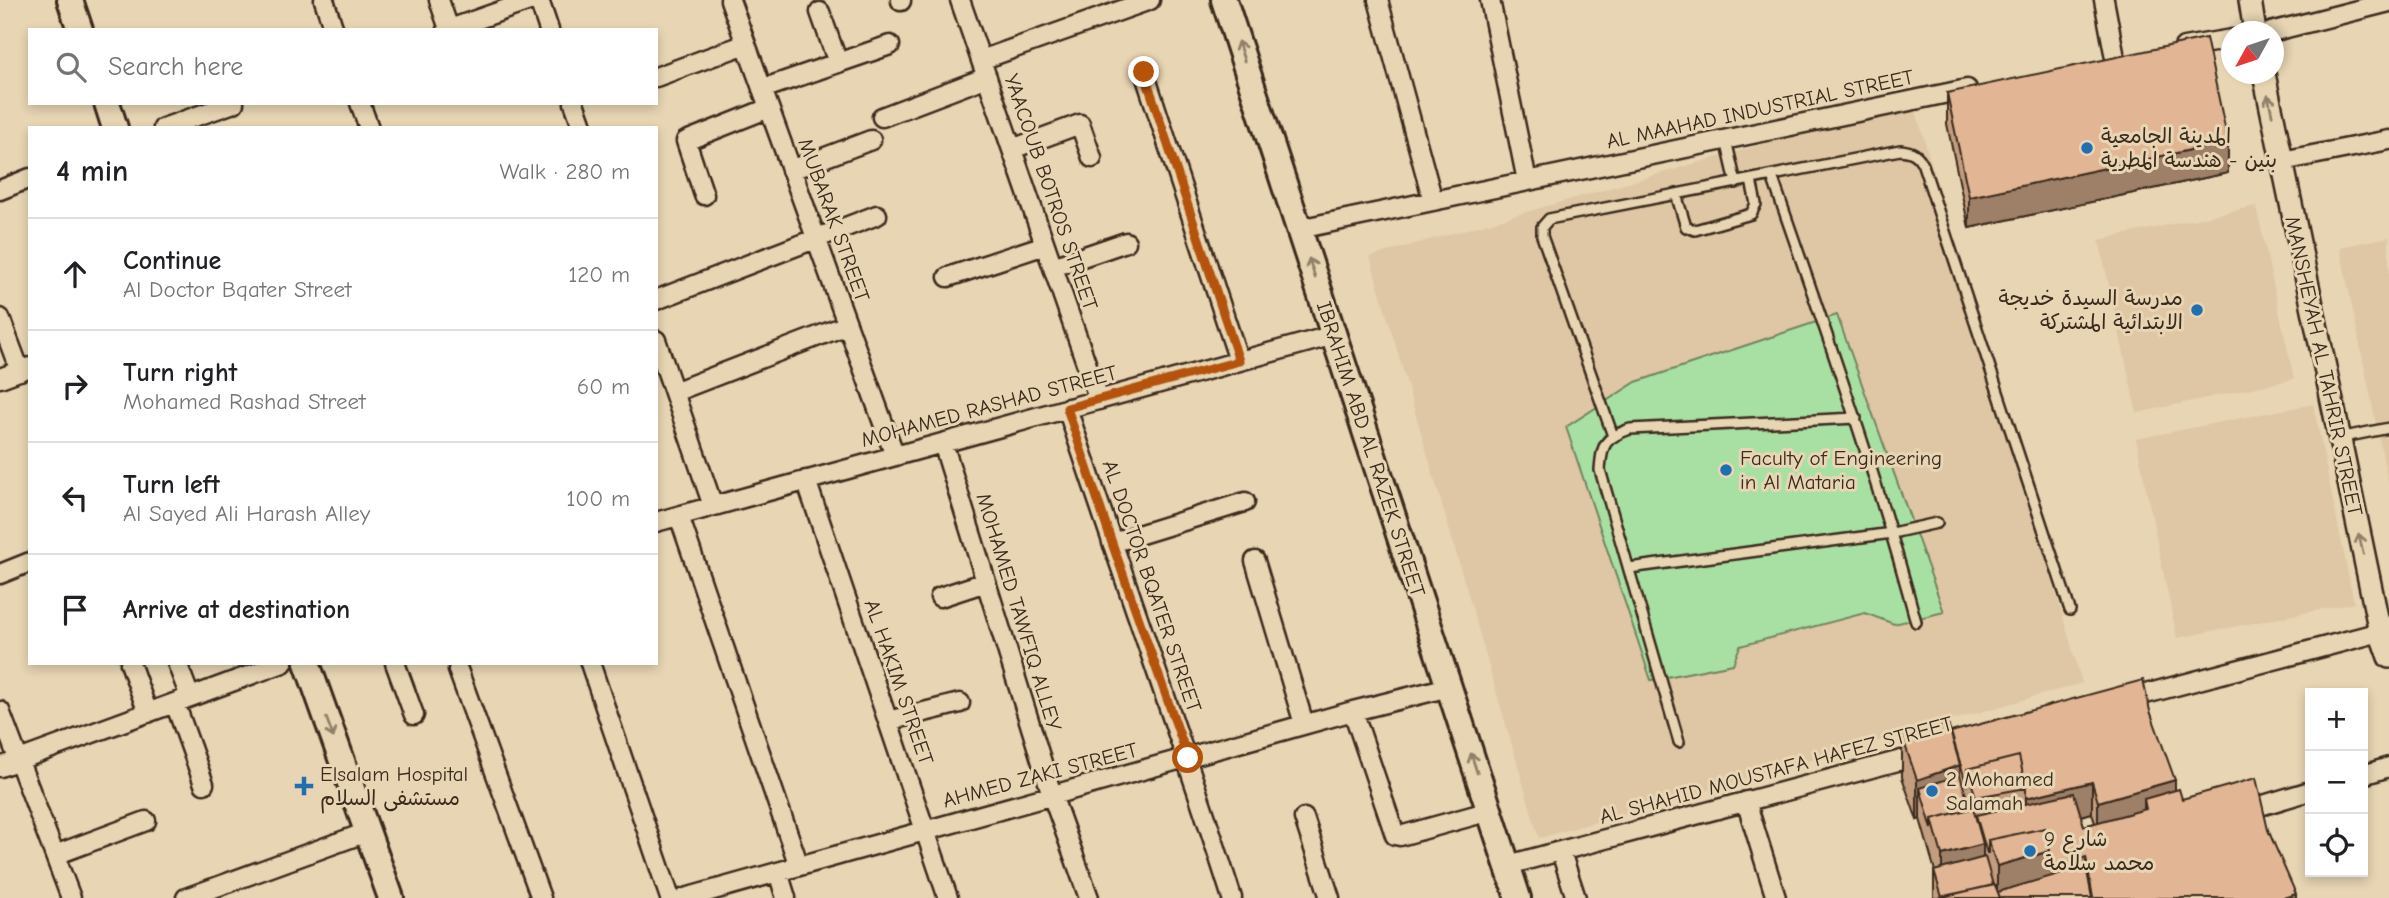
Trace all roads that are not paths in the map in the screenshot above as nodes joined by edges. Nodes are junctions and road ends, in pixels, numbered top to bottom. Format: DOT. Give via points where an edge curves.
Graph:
graph roads {
  1 [pos="70,0"];
  2 [pos="324,0"];
  3 [pos="439,0"];
  4 [pos="532,0"];
  5 [pos="538,0"];
  6 [pos="730,0"];
  7 [pos="960,0"];
  8 [pos="1150,0"];
  9 [pos="1224,0"];
  10 [pos="1378,0"];
  11 [pos="2104,0"];
  12 [pos="2249,0"];
  13 [pos="1496,1"];
  14 [pos="2389,2"];
  15 [pos="820,12"];
  16 [pos="2253,21"];
  17 [pos="79,28"];
  18 [pos="333,28"];
  19 [pos="448,28"];
  20 [pos="451,28"];
  21 [pos="548,28"];
  22 [pos="2284,29"];
  23 [pos="2221,41"];
  24 [pos="746,44"];
  25 [pos="890,45"];
  26 [pos="2167,50"];
  27 [pos="2115,59"];
  28 [pos="838,63"];
  29 [pos="984,69"];
  30 [pos="1144,72"];
  31 [pos="658,76"];
  32 [pos="2266,84"];
  33 [pos="1981,86"];
  34 [pos="762,89"];
  35 [pos="108,105"];
  36 [pos="228,105"];
  37 [pos="361,105"];
  38 [pos="578,105"];
  39 [pos="769,108"];
  40 [pos="882,117"];
  41 [pos="115,126"];
  42 [pos="169,126"];
  43 [pos="368,126"];
  44 [pos="583,126"];
  45 [pos="1726,140"];
  46 [pos="2389,140"];
  47 [pos="871,141"];
  48 [pos="1012,149"];
  49 [pos="1092,158"];
  50 [pos="2282,161"];
  51 [pos="791,170"];
  52 [pos="1772,176"];
  53 [pos="28,179"];
  54 [pos="1751,180"];
  55 [pos="1527,181"];
  56 [pos="1736,183"];
  57 [pos="0,190"];
  58 [pos="1676,194"];
  59 [pos="704,195"];
  60 [pos="1433,201"];
  61 [pos="877,215"];
  62 [pos="1299,229"];
  63 [pos="816,238"];
  64 [pos="1126,242"];
  65 [pos="1045,245"];
  66 [pos="1052,267"];
  67 [pos="948,277"];
  68 [pos="658,299"];
  69 [pos="0,318"];
  70 [pos="847,324"];
  71 [pos="1334,335"];
  72 [pos="658,346"];
  73 [pos="1239,361"];
  74 [pos="25,369"];
  75 [pos="0,378"];
  76 [pos="674,391"];
  77 [pos="1099,400"];
  78 [pos="1067,408"];
  79 [pos="1856,418"];
  80 [pos="2389,428"];
  81 [pos="1612,436"];
  82 [pos="2339,438"];
  83 [pos="943,443"];
  84 [pos="895,456"];
  85 [pos="806,480"];
  86 [pos="1245,502"];
  87 [pos="713,506"];
  88 [pos="679,516"];
  89 [pos="658,521"];
  90 [pos="1937,523"];
  91 [pos="1892,533"];
  92 [pos="1112,543"];
  93 [pos="1255,561"];
  94 [pos="28,563"];
  95 [pos="1629,568"];
  96 [pos="0,574"];
  97 [pos="986,582"];
  98 [pos="940,597"];
  99 [pos="2070,610"];
  100 [pos="1916,622"];
  101 [pos="2384,629"];
  102 [pos="2389,657"];
  103 [pos="131,665"];
  104 [pos="177,665"];
  105 [pos="278,665"];
  106 [pos="308,665"];
  107 [pos="396,665"];
  108 [pos="591,665"];
  109 [pos="458,670"];
  110 [pos="1449,687"];
  111 [pos="182,700"];
  112 [pos="960,703"];
  113 [pos="2112,703"];
  114 [pos="0,711"];
  115 [pos="1353,711"];
  116 [pos="148,713"];
  117 [pos="414,715"];
  118 [pos="888,721"];
  119 [pos="1304,724"];
  120 [pos="1679,742"];
  121 [pos="1945,748"];
  122 [pos="1188,758"];
  123 [pos="18,760"];
  124 [pos="0,767"];
  125 [pos="2389,767"];
  126 [pos="2368,773"];
  127 [pos="204,785"];
  128 [pos="2305,793"];
  129 [pos="1052,795"];
  130 [pos="1746,802"];
  131 [pos="1490,811"];
  132 [pos="1304,818"];
  133 [pos="2221,818"];
  134 [pos="146,821"];
  135 [pos="925,830"];
  136 [pos="367,832"];
  137 [pos="1561,852"];
  138 [pos="55,855"];
  139 [pos="1508,865"];
  140 [pos="799,866"];
  141 [pos="778,872"];
  142 [pos="71,898"];
  143 [pos="186,898"];
  144 [pos="391,898"];
  145 [pos="541,898"];
  146 [pos="670,898"];
  147 [pos="685,898"];
  148 [pos="786,898"];
  149 [pos="948,898"];
  150 [pos="1089,898"];
  151 [pos="1232,898"];
  152 [pos="1330,898"];
  153 [pos="1518,898"];
  154 [pos="1576,898"];
  155 [pos="1776,898"];
  1 -- 17 [label="main road"];
  2 -- 18 [label="street"];
  3 -- 19 [label="street"];
  4 -- 20 [label="street"];
  5 -- 21 [label="street"];
  6 -- 24 [label="street, MUBARAK STREET"];
  7 -- 29 [label="street, YAACOUB BOTROS STREET"];
  8 -- 29 [label="street"];
  62 -- 9 [label="main road, IBRAHIM ABD AL RAZEK STREET, one-way"];
  10 -- 60 [label="street"];
  11 -- 27 [label="street"];
  12 -- 16 [label="street"];
  13 -- 55 [label="street"];
  14 -- 22 [label="street"];
  15 -- 28 [label="street"];
  23 -- 26 [label="street"];
  24 -- 31 [label="street"];
  24 -- 34 [label="street, MUBARAK STREET"];
  25 -- 28 [label="street"];
  28 -- 34 [label="street"];
  29 -- 40 [label="street"];
  29 -- 48 [label="street, YAACOUB BOTROS STREET"];
  30 -- 73 [label="street"];
  50 -- 32 [label="street, MANSHEYAH AL TAHRIR STREET, one-way"];
  33 -- 45 [label="street, AL MAAHAD INDUSTRIAL STREET"];
  34 -- 39 [label="street, MUBARAK STREET"];
  35 -- 41 [label="main road"];
  36 -- 42 [label="street"];
  37 -- 43 [label="street"];
  38 -- 44 [label="street"];
  39 -- 51 [label="street, MUBARAK STREET"];
  39 -- 59 [label="street" via="686,141"];
  45 -- 55 [label="street, AL MAAHAD INDUSTRIAL STREET"];
  45 -- 56 [label="lane"];
  46 -- 50 [label="street"];
  47 -- 51 [label="street"];
  48 -- 49 [label="street" via="1080,124"];
  48 -- 65 [label="street, YAACOUB BOTROS STREET"];
  50 -- 82 [label="street, MANSHEYAH AL TAHRIR STREET"];
  51 -- 63 [label="street, MUBARAK STREET"];
  52 -- 54 [label="lane"];
  52 -- 79 [label="lane"];
  52 -- 99 [label="lane" via="1900,150 1919,156"];
  53 -- 57 [label="street"];
  54 -- 56 [label="lane"];
  54 -- 58 [label="lane" via="1756,204 1751,214 1695,230 1686,227"];
  55 -- 60 [label="street, AL MAAHAD INDUSTRIAL STREET"];
  56 -- 58 [label="lane"];
  58 -- 81 [label="lane" via="1549,219 1542,227"];
  60 -- 62 [label="street, AL MAAHAD INDUSTRIAL STREET"];
  61 -- 63 [label="street"];
  71 -- 62 [label="main road, IBRAHIM ABD AL RAZEK STREET, one-way"];
  63 -- 68 [label="street"];
  63 -- 70 [label="street, MUBARAK STREET"];
  64 -- 66 [label="street"];
  65 -- 66 [label="street, YAACOUB BOTROS STREET"];
  65 -- 67 [label="street"];
  66 -- 77 [label="street, YAACOUB BOTROS STREET"];
  69 -- 74 [label="street"];
  70 -- 76 [label="street"];
  70 -- 84 [label="street, MUBARAK STREET"];
  71 -- 73 [label="street, MOHAMED RASHAD STREET"];
  71 -- 110 [label="main road, IBRAHIM ABD AL RAZEK STREET"];
  72 -- 76 [label="street"];
  73 -- 77 [label="street, MOHAMED RASHAD STREET"];
  74 -- 75 [label="street"];
  76 -- 87 [label="street"];
  77 -- 78 [label="street, MOHAMED RASHAD STREET"];
  78 -- 83 [label="street, MOHAMED RASHAD STREET"];
  78 -- 92 [label="street, AL DOCTOR BQATER STREET"];
  79 -- 81 [label="lane" via="1630,429"];
  79 -- 91 [label="lane"];
  80 -- 82 [label="lane"];
  81 -- 95 [label="lane" via="1602,451 1600,470"];
  101 -- 82 [label="street, MANSHEYAH AL TAHRIR STREET, one-way"];
  83 -- 84 [label="street, MOHAMED RASHAD STREET"];
  83 -- 97 [label="street, MOHAMED TAWFIQ ALLEY"];
  84 -- 85 [label="street, MOHAMED RASHAD STREET"];
  85 -- 87 [label="street, MOHAMED RASHAD STREET"];
  85 -- 118 [label="street, AL HAKIM STREET"];
  86 -- 92 [label="street"];
  87 -- 88 [label="street, MOHAMED RASHAD STREET"];
  88 -- 89 [label="street, MOHAMED RASHAD STREET"];
  88 -- 140 [label="street"];
  90 -- 91 [label="lane"];
  91 -- 95 [label="lane"];
  91 -- 100 [label="lane"];
  92 -- 122 [label="street, AL DOCTOR BQATER STREET"];
  93 -- 119 [label="street"];
  94 -- 96 [label="street"];
  95 -- 120 [label="lane"];
  97 -- 98 [label="street"];
  97 -- 129 [label="street, MOHAMED TAWFIQ ALLEY"];
  101 -- 102 [label="street, MANSHEYAH AL TAHRIR STREET"];
  101 -- 113 [label="street" via="2141,704"];
  103 -- 116 [label="street"];
  104 -- 111 [label="street"];
  105 -- 111 [label="street"];
  106 -- 136 [label="main road, one-way"];
  107 -- 117 [label="street"];
  108 -- 146 [label="street"];
  109 -- 145 [label="street"];
  110 -- 115 [label="street, AHMED ZAKI STREET"];
  131 -- 110 [label="main road, IBRAHIM ABD AL RAZEK STREET, one-way"];
  111 -- 116 [label="street"];
  111 -- 127 [label="street"];
  112 -- 118 [label="street"];
  114 -- 123 [label="street"];
  115 -- 119 [label="street, AHMED ZAKI STREET"];
  115 -- 131 [label="street" via="1395,835"];
  116 -- 123 [label="street"];
  118 -- 135 [label="street, AL HAKIM STREET"];
  119 -- 122 [label="street, AHMED ZAKI STREET"];
  121 -- 130 [label="street, AL SHAHID MOUSTAFA HAFEZ STREET"];
  122 -- 129 [label="street, AHMED ZAKI STREET"];
  122 -- 151 [label="street, AL DOCTOR BQATER STREET"];
  123 -- 124 [label="street"];
  123 -- 138 [label="street"];
  125 -- 126 [label="street"];
  128 -- 133 [label="street"];
  129 -- 135 [label="street, AHMED ZAKI STREET"];
  129 -- 150 [label="street, MOHAMED TAWFIQ ALLEY"];
  130 -- 137 [label="street, AL SHAHID MOUSTAFA HAFEZ STREET"];
  130 -- 155 [label="street"];
  131 -- 139 [label="main road, IBRAHIM ABD AL RAZEK STREET"];
  132 -- 152 [label="street"];
  134 -- 138 [label="street"];
  135 -- 140 [label="street, AHMED ZAKI STREET"];
  135 -- 149 [label="street, AL HAKIM STREET"];
  136 -- 143 [label="street"];
  136 -- 144 [label="main road"];
  137 -- 139 [label="street, AL SHAHID MOUSTAFA HAFEZ STREET"];
  137 -- 154 [label="street"];
  138 -- 142 [label="street"];
  139 -- 153 [label="main road, IBRAHIM ABD AL RAZEK STREET"];
  140 -- 141 [label="street, AHMED ZAKI STREET"];
  141 -- 147 [label="street, AHMED ZAKI STREET"];
  141 -- 148 [label="street"];
}
